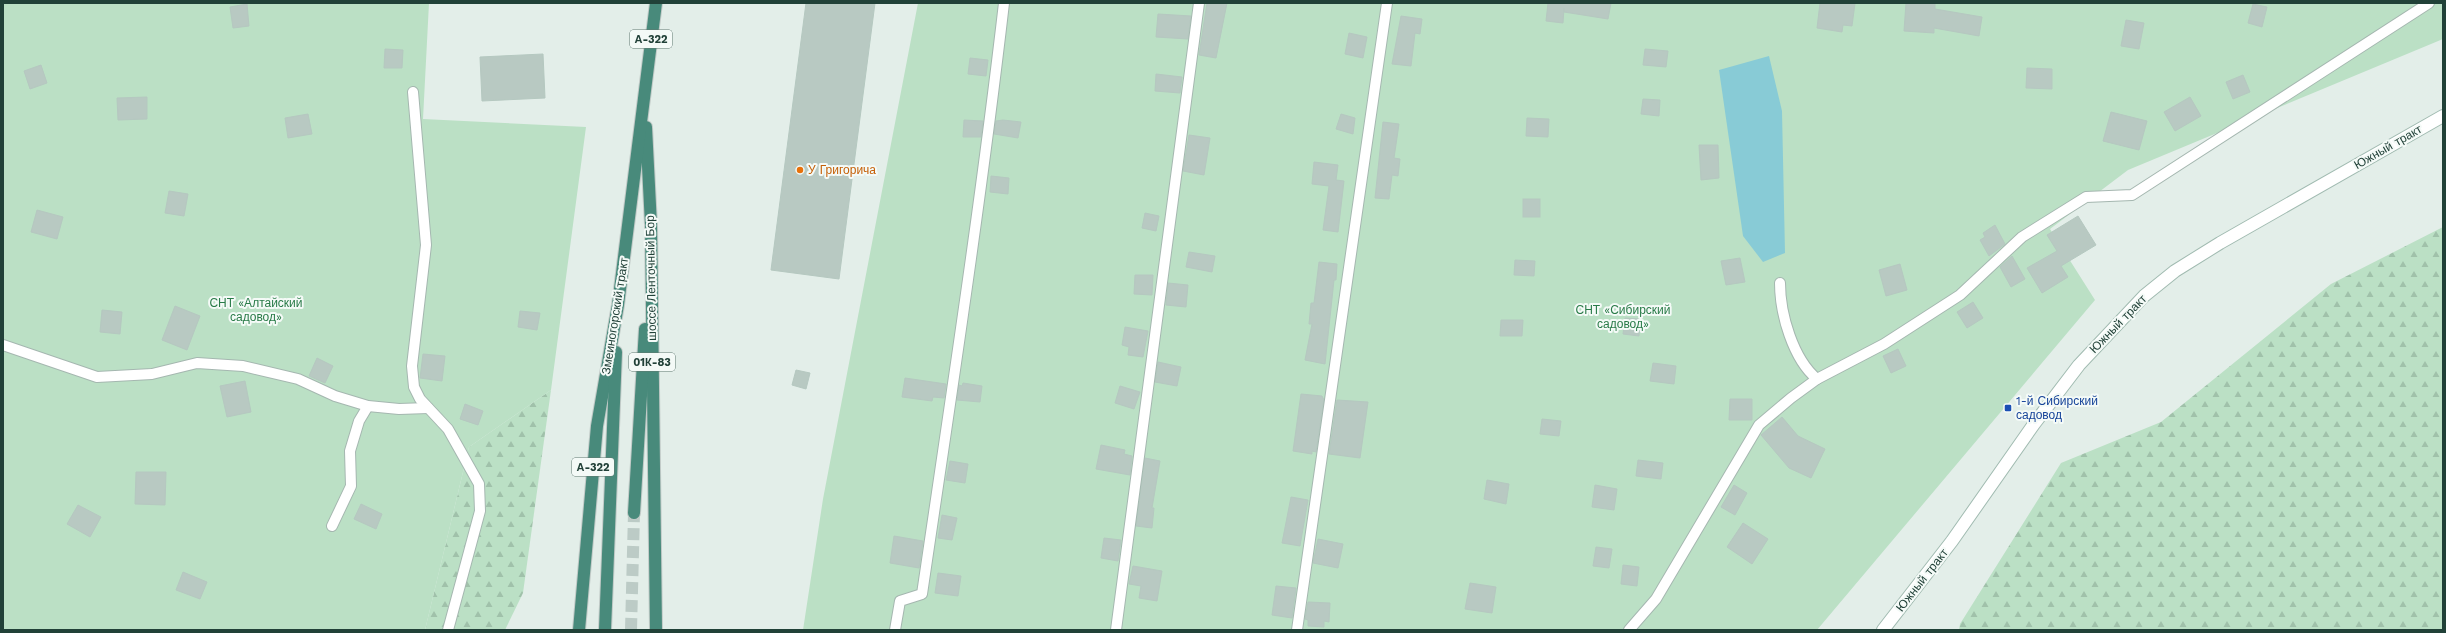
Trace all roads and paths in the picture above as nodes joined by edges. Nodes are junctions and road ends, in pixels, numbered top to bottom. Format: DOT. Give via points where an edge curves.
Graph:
graph roads {
  1 [pos="656,3"];
  2 [pos="1004,3"];
  3 [pos="1198,3"];
  4 [pos="1387,3"];
  5 [pos="2429,3"];
  6 [pos="413,92"];
  7 [pos="645,93"];
  8 [pos="2443,116"];
  9 [pos="651,225"];
  10 [pos="1780,283"];
  11 [pos="618,305"];
  12 [pos="3,345"];
  13 [pos="1817,379"];
  14 [pos="368,406"];
  15 [pos="428,408"];
  16 [pos="634,513"];
  17 [pos="332,526"];
  18 [pos="448,630"];
  19 [pos="579,630"];
  20 [pos="605,630"];
  21 [pos="656,630"];
  22 [pos="895,630"];
  23 [pos="1116,630"];
  24 [pos="1297,630"];
  25 [pos="1629,630"];
  26 [pos="1882,630"];
  1 -- 7 [label="highway, Змеиногорский тракт / А-322"];
  2 -- 22 [label="lane" via="986,164 922,594 900,601"];
  3 -- 23 [label="lane"];
  4 -- 24 [label="lane"];
  5 -- 13 [label="lane" via="2132,195 2086,197 2022,237 1960,295 1884,344"];
  6 -- 15 [label="lane" via="426,245 412,366 414,387"];
  7 -- 9 [label="highway, шоссе Ленточный Бор / 01К-83"];
  7 -- 11 [label="highway, Змеиногорский тракт / А-322"];
  8 -- 26 [label="main road, Южный тракт" via="2220,243 2175,271 2144,296 2079,365 2034,424 1952,542"];
  9 -- 16 [label="highway"];
  9 -- 21 [label="highway, шоссе Ленточный Бор / 01К-83"];
  10 -- 13 [label="lane" via="1780,296 1795,346 1807,371"];
  11 -- 19 [label="highway, Змеиногорский тракт / А-322" via="597,426"];
  11 -- 20 [label="highway"];
  12 -- 14 [label="lane" via="97,377 152,374 197,363 243,366 298,379 335,396"];
  13 -- 25 [label="lane" via="1759,426 1656,598"];
  14 -- 15 [label="lane"];
  14 -- 17 [label="lane" via="359,420 350,451 351,486"];
  15 -- 18 [label="lane" via="448,429 479,484 480,511"];
}
